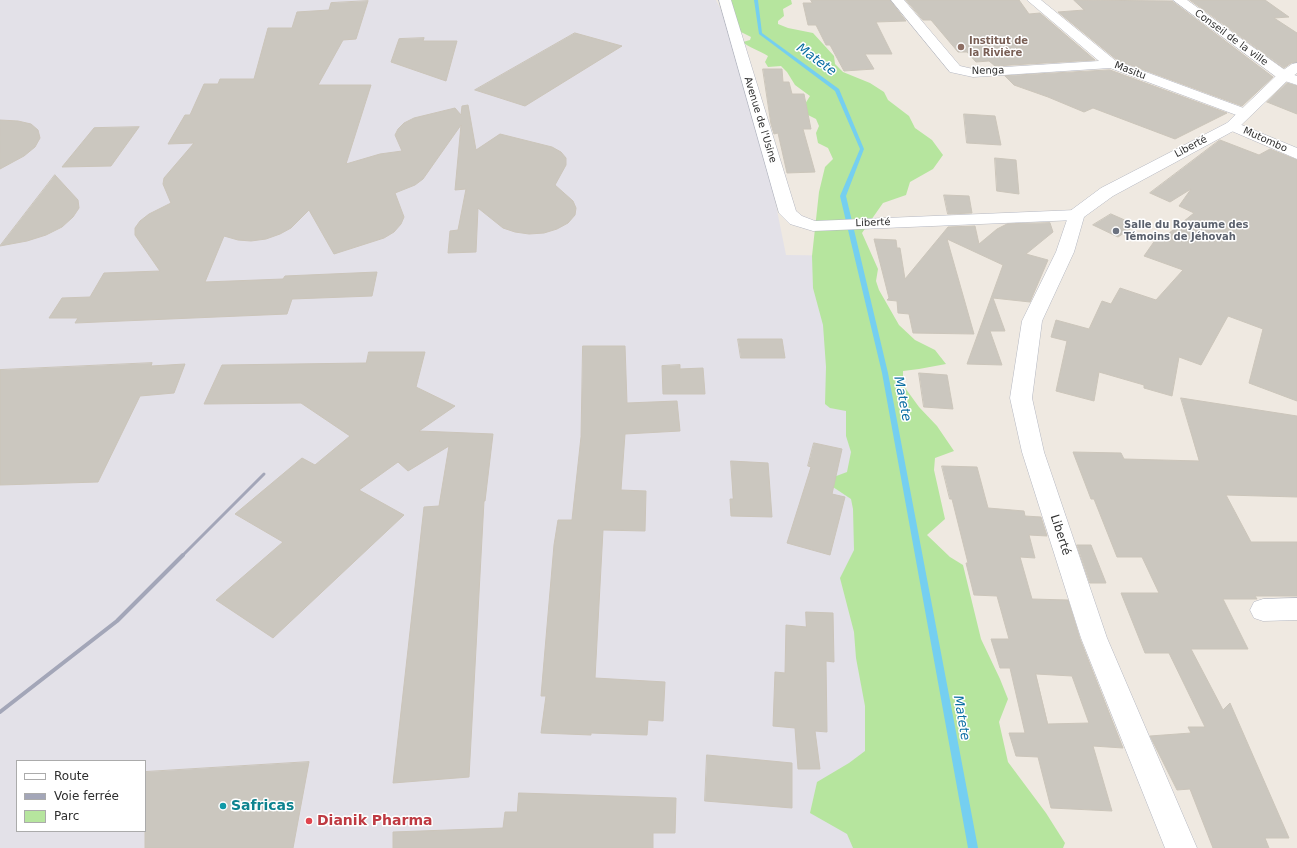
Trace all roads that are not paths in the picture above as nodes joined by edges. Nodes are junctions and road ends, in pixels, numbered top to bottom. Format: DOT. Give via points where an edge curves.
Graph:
graph roads {
  1 [pos="725,0"];
  2 [pos="897,0"];
  3 [pos="1034,0"];
  4 [pos="1179,0"];
  5 [pos="1111,64"];
  6 [pos="1293,75"];
  7 [pos="1238,119"];
  8 [pos="1297,154"];
  9 [pos="1076,215"];
  10 [pos="813,226"];
  11 [pos="1297,609"];
  12 [pos="1263,610"];
  13 [pos="1181,848"];
  1 -- 10 [label="street, Avenue de l'Usine" via="788,213 796,220"];
  2 -- 5 [label="street, Nenga" via="955,69 973,73"];
  3 -- 5 [label="street, Masitu"];
  4 -- 6 [label="street, Conseil de la ville"];
  5 -- 7 [label="street, Masitu"];
  6 -- 7 [label="street, Liberté"];
  7 -- 8 [label="street, Mutombo"];
  7 -- 9 [label="street, Liberté" via="1107,192"];
  9 -- 10 [label="street, Liberté"];
  9 -- 13 [label="street, Liberté" via="1065,252 1032,321 1021,398 1033,452 1094,638"];
  11 -- 12 [label="street"];
}
